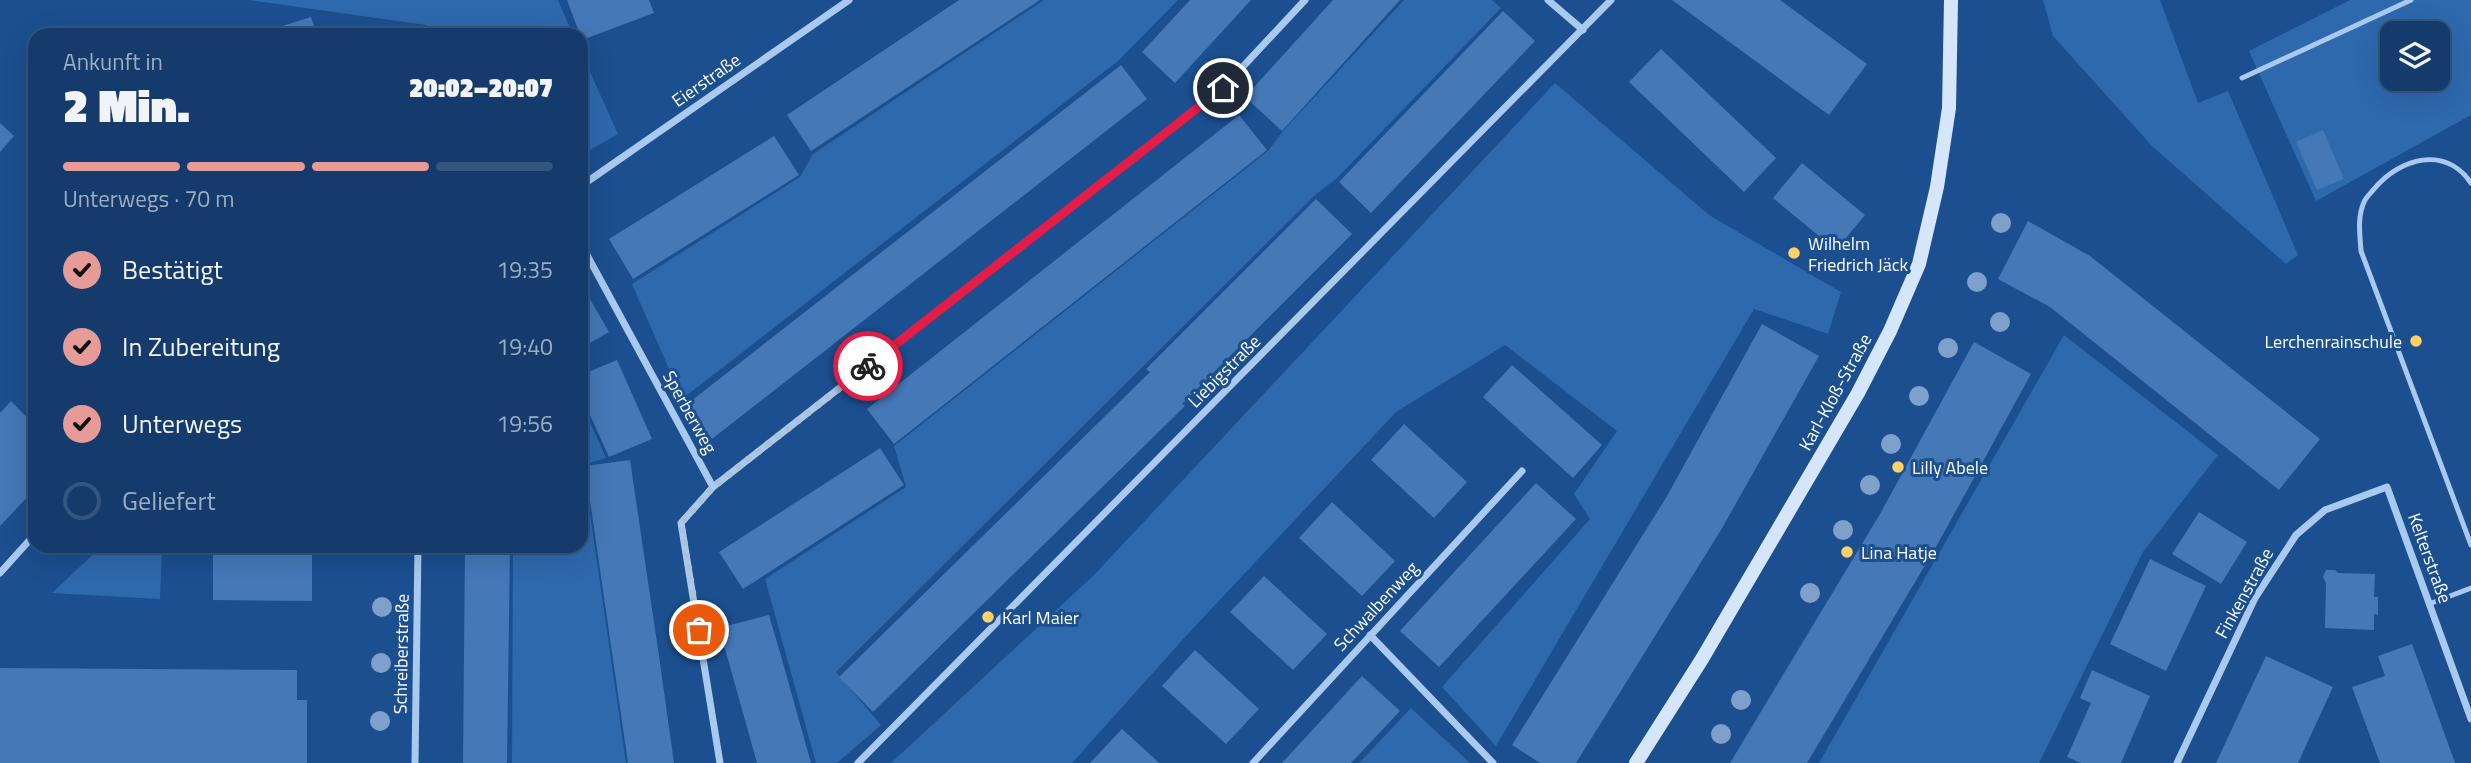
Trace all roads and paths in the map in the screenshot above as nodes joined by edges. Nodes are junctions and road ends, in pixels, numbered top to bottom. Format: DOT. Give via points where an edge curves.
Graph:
graph roads {
  1 [pos="849,0"];
  2 [pos="1305,0"];
  3 [pos="1548,0"];
  4 [pos="1611,0"];
  5 [pos="1951,0"];
  6 [pos="2411,0"];
  7 [pos="1583,30"];
  8 [pos="2242,78"];
  9 [pos="588,181"];
  10 [pos="2471,183"];
  11 [pos="588,257"];
  12 [pos="1522,471"];
  13 [pos="713,487"];
  14 [pos="2387,487"];
  15 [pos="28,542"];
  16 [pos="2471,545"];
  17 [pos="418,553"];
  18 [pos="0,573"];
  19 [pos="2471,588"];
  20 [pos="2429,604"];
  21 [pos="1370,635"];
  22 [pos="2471,719"];
  23 [pos="415,763"];
  24 [pos="720,763"];
  25 [pos="858,763"];
  26 [pos="1253,763"];
  27 [pos="1493,763"];
  28 [pos="1636,763"];
  29 [pos="2177,763"];
  1 -- 9 [label="street, Eierstraße"];
  2 -- 13 [label="street" via="1223,88"];
  3 -- 7 [label="street"];
  4 -- 7 [label="street, Liebigstraße"];
  5 -- 28 [label="main road, Karl-Kloß-Straße" via="1948,108 1937,187 1919,264 1858,393"];
  6 -- 8 [label="lane"];
  7 -- 25 [label="street, Liebigstraße"];
  10 -- 16 [label="lane" via="2463,171 2418,159 2394,169 2380,182 2364,200 2359,223 2361,251"];
  11 -- 13 [label="street, Sperberweg"];
  12 -- 21 [label="street, Schwalbenweg"];
  13 -- 24 [label="street" via="681,523"];
  14 -- 20 [label="street, Kelterstraße"];
  14 -- 29 [label="street, Finkenstraße" via="2325,510 2296,534 2255,598"];
  15 -- 18 [label="street"];
  17 -- 23 [label="street, Schreiberstraße"];
  19 -- 20 [label="lane"];
  20 -- 22 [label="street, Kelterstraße"];
  21 -- 26 [label="street, Schwalbenweg"];
  21 -- 27 [label="street"];
}
